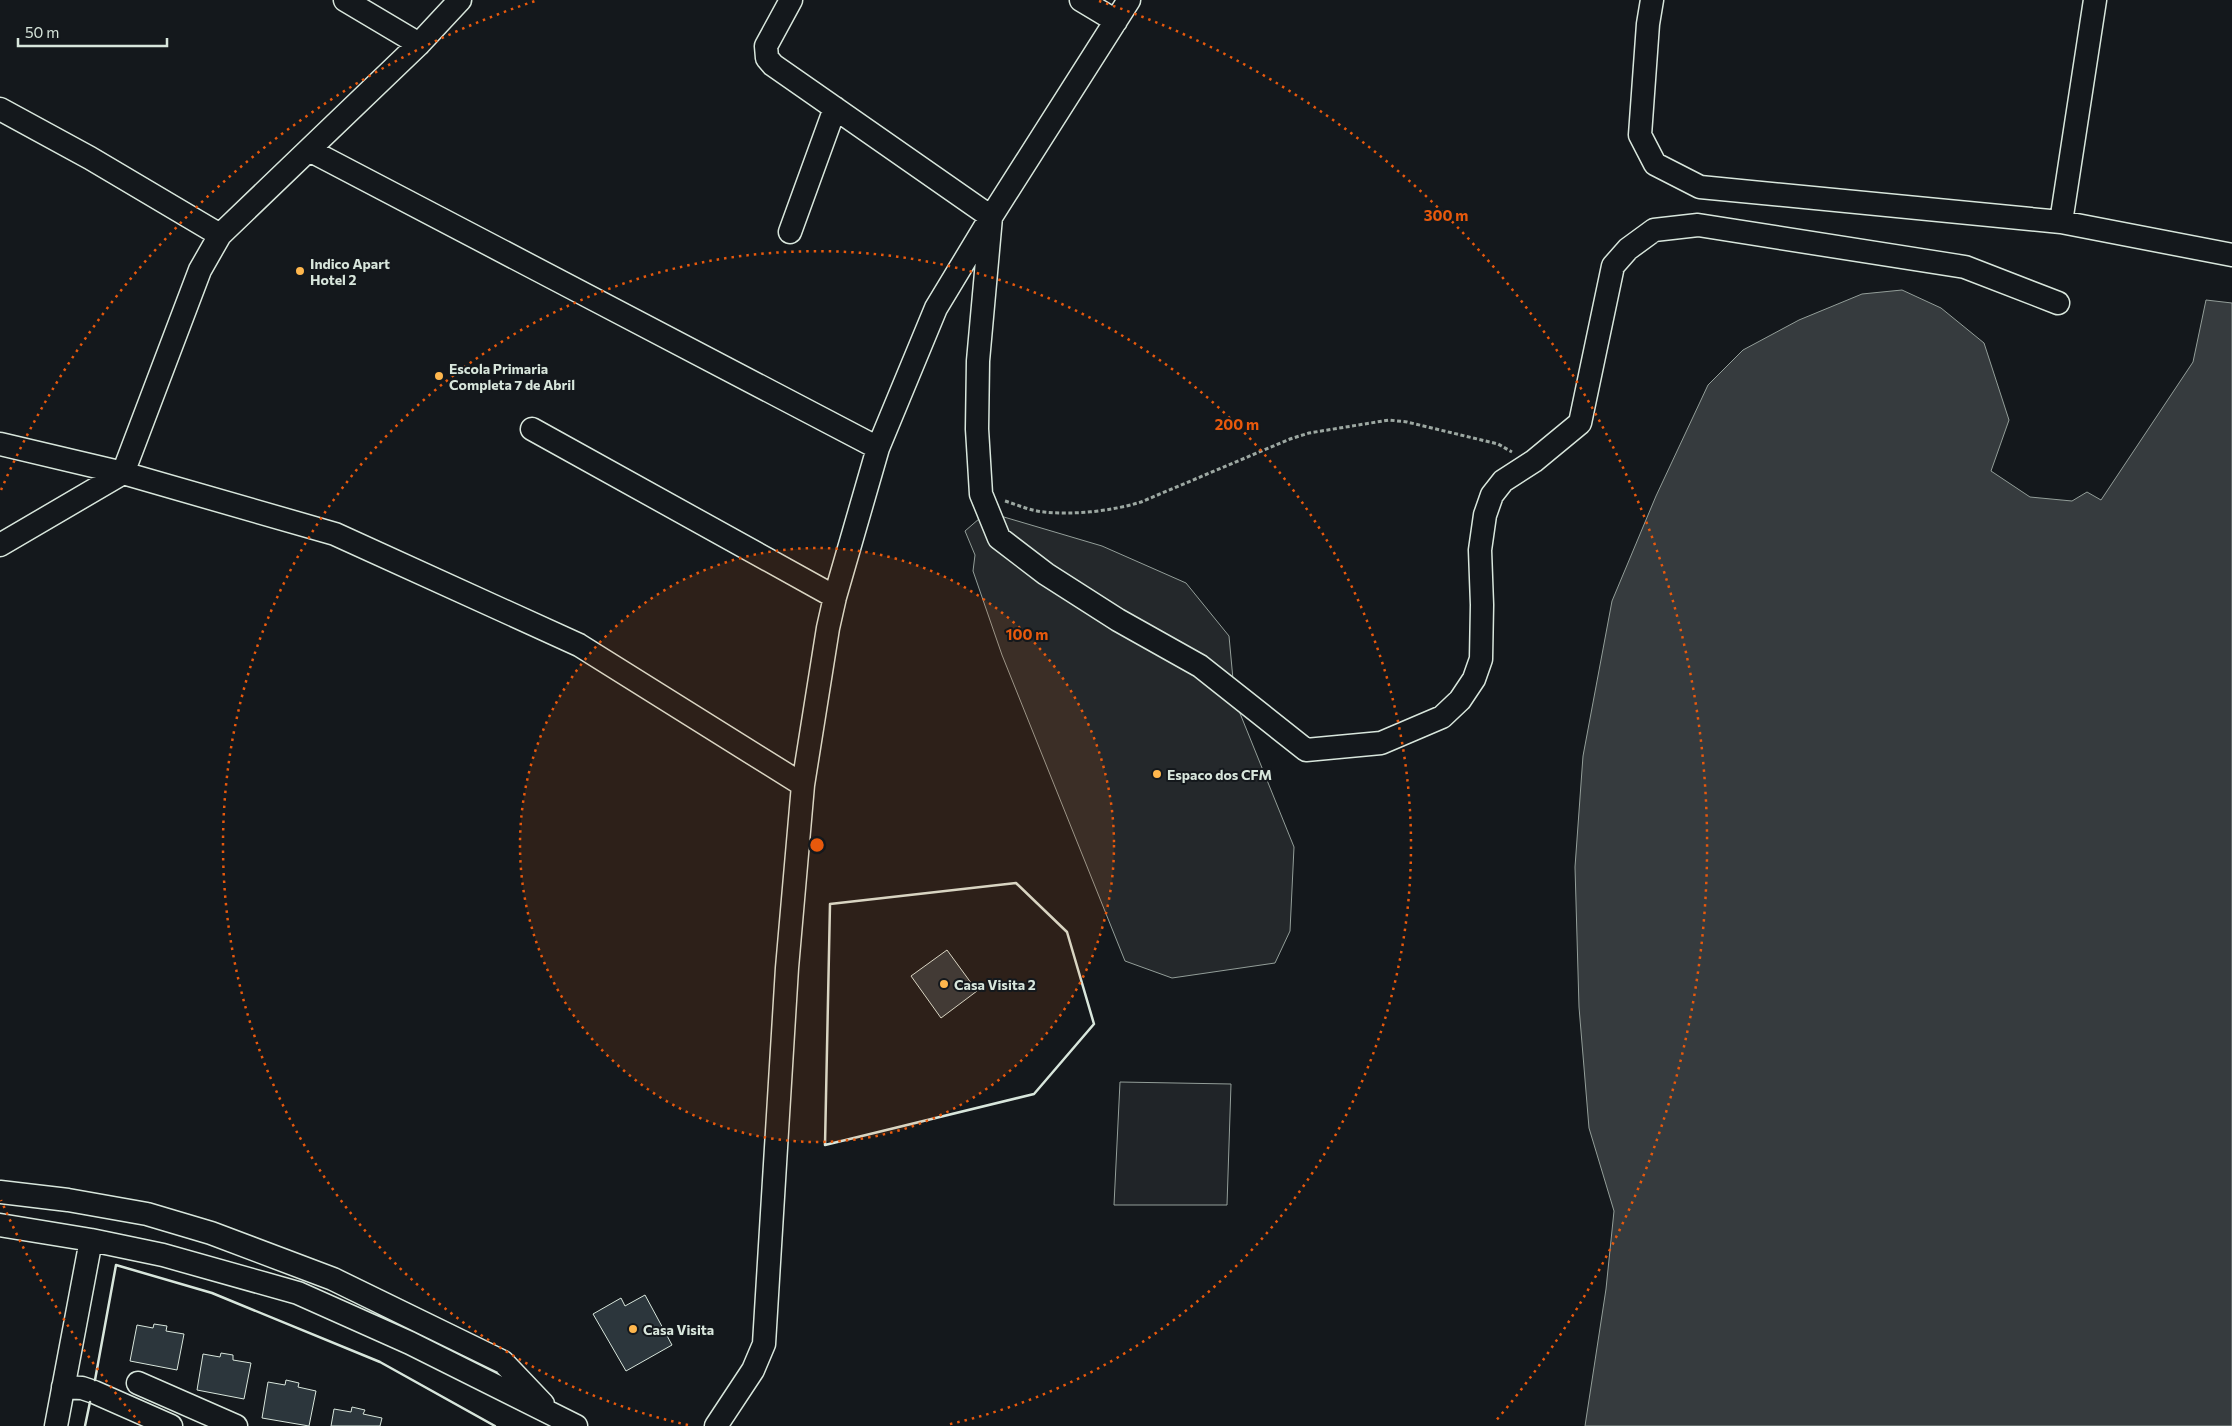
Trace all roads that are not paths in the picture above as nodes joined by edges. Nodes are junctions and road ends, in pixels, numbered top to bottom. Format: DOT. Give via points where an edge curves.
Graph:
graph roads {
  1 [pos="346,0"];
  2 [pos="460,0"];
  3 [pos="791,0"];
  4 [pos="1081,0"];
  5 [pos="1129,0"];
  6 [pos="1652,0"];
  7 [pos="2095,0"];
  8 [pos="1116,21"];
  9 [pos="419,44"];
  10 [pos="835,108"];
  11 [pos="0,109"];
  12 [pos="309,150"];
  13 [pos="991,217"];
  14 [pos="2061,222"];
  15 [pos="790,232"];
  16 [pos="220,235"];
  17 [pos="2232,255"];
  18 [pos="2058,303"];
  19 [pos="532,429"];
  20 [pos="0,444"];
  21 [pos="878,448"];
  22 [pos="123,473"];
  23 [pos="0,545"];
  24 [pos="835,598"];
  25 [pos="803,785"];
  26 [pos="0,1192"];
  27 [pos="0,1225"];
  28 [pos="91,1240"];
  29 [pos="138,1383"];
  30 [pos="63,1387"];
  31 [pos="552,1414"];
  32 [pos="56,1426"];
  33 [pos="171,1426"];
  34 [pos="236,1426"];
  35 [pos="576,1426"];
  36 [pos="716,1426"];
  1 -- 9 [label="street"];
  2 -- 9 [label="street"];
  3 -- 10 [label="street" via="766,46 767,58"];
  4 -- 8 [label="street"];
  5 -- 8 [label="street"];
  6 -- 14 [label="street" via="1640,135 1655,164 1700,187"];
  7 -- 14 [label="street"];
  8 -- 13 [label="street"];
  9 -- 12 [label="street"];
  10 -- 13 [label="street"];
  10 -- 15 [label="street"];
  11 -- 16 [label="street"];
  12 -- 16 [label="street"];
  12 -- 21 [label="street"];
  13 -- 18 [label="street" via="978,361 977,429 981,494 999,538 1046,574 1110,615 1200,666 1306,750 1381,743 1442,717 1460,700 1474,679 1481,659 1480,550 1485,515 1492,495 1503,481 1534,461 1580,423 1613,266 1628,249 1654,230 1698,226 1965,267"];
  13 -- 21 [label="street" via="936,308"];
  14 -- 17 [label="street"];
  16 -- 22 [label="street" via="200,270"];
  19 -- 24 [label="street"];
  20 -- 22 [label="street"];
  21 -- 24 [label="street"];
  22 -- 23 [label="street"];
  22 -- 25 [label="street" via="335,534 579,645"];
  24 -- 25 [label="street"];
  25 -- 36 [label="street" via="787,968 764,1344 753,1370"];
  26 -- 31 [label="street" via="147,1214 211,1233 333,1279 503,1362"];
  27 -- 28 [label="street"];
  28 -- 30 [label="street"];
  28 -- 31 [label="street" via="164,1255 298,1293 410,1343"];
  29 -- 34 [label="street"];
  30 -- 32 [label="street"];
  30 -- 33 [label="street" via="94,1392"];
  31 -- 35 [label="street"];
}
